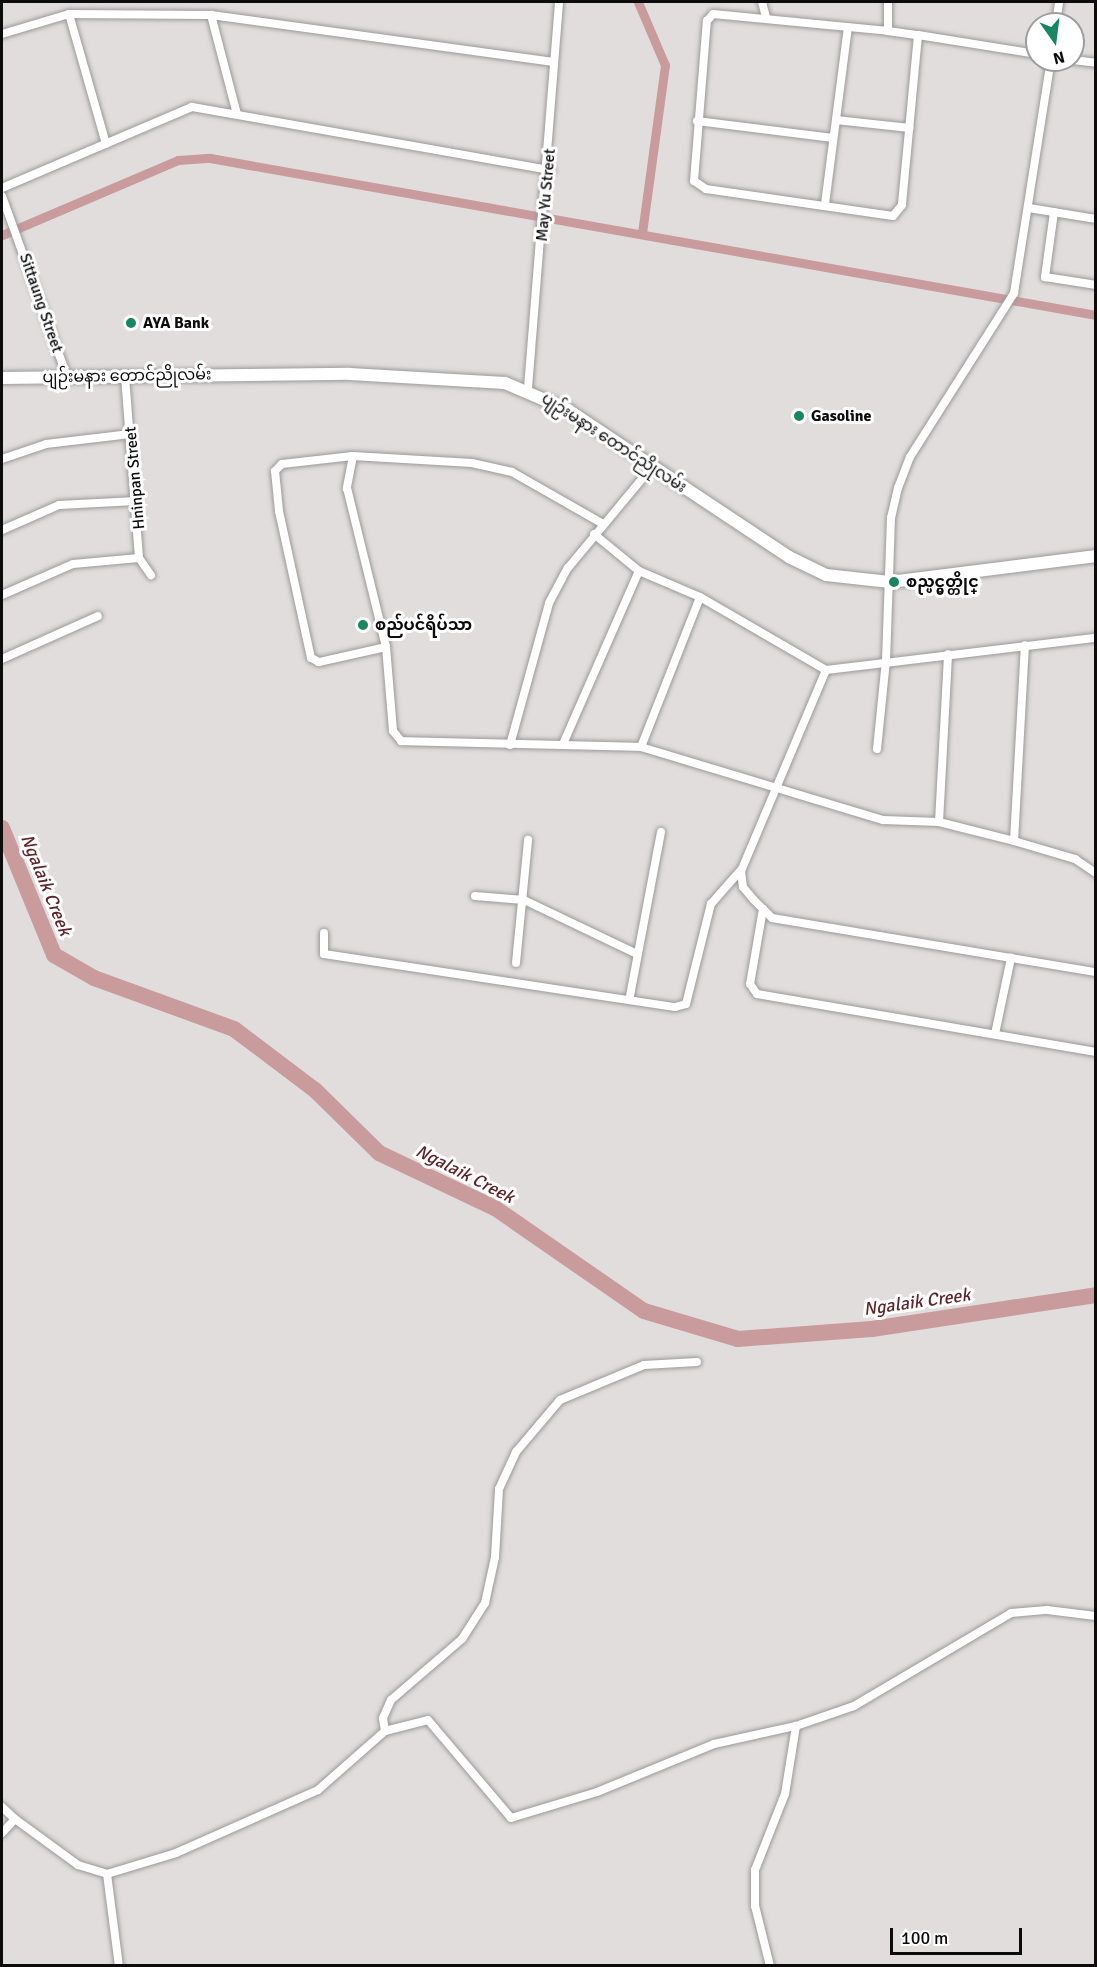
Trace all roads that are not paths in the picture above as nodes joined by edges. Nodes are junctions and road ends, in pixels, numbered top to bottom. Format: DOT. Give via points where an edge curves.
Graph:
graph roads {
  1 [pos="560,2"];
  2 [pos="762,2"];
  3 [pos="888,2"];
  4 [pos="69,14"];
  5 [pos="211,15"];
  6 [pos="766,17"];
  7 [pos="848,27"];
  8 [pos="888,31"];
  9 [pos="2,34"];
  10 [pos="918,35"];
  11 [pos="1025,52"];
  12 [pos="554,62"];
  13 [pos="1049,72"];
  14 [pos="237,114"];
  15 [pos="836,120"];
  16 [pos="697,121"];
  17 [pos="910,128"];
  18 [pos="833,138"];
  19 [pos="106,144"];
  20 [pos="549,170"];
  21 [pos="2,188"];
  22 [pos="2,196"];
  23 [pos="825,204"];
  24 [pos="1029,208"];
  25 [pos="1054,212"];
  26 [pos="1095,219"];
  27 [pos="1095,285"];
  28 [pos="125,376"];
  29 [pos="67,377"];
  30 [pos="2,378"];
  31 [pos="528,388"];
  32 [pos="130,434"];
  33 [pos="353,456"];
  34 [pos="2,459"];
  35 [pos="652,467"];
  36 [pos="136,501"];
  37 [pos="603,524"];
  38 [pos="2,530"];
  39 [pos="594,534"];
  40 [pos="1095,556"];
  41 [pos="139,558"];
  42 [pos="639,571"];
  43 [pos="151,575"];
  44 [pos="890,582"];
  45 [pos="2,595"];
  46 [pos="700,597"];
  47 [pos="98,616"];
  48 [pos="1095,638"];
  49 [pos="1024,645"];
  50 [pos="386,647"];
  51 [pos="948,654"];
  52 [pos="2,659"];
  53 [pos="886,661"];
  54 [pos="826,670"];
  55 [pos="563,744"];
  56 [pos="510,745"];
  57 [pos="641,747"];
  58 [pos="877,749"];
  59 [pos="773,789"];
  60 [pos="939,822"];
  61 [pos="661,832"];
  62 [pos="528,840"];
  63 [pos="1014,841"];
  64 [pos="741,871"];
  65 [pos="1095,873"];
  66 [pos="475,896"];
  67 [pos="522,900"];
  68 [pos="763,909"];
  69 [pos="324,933"];
  70 [pos="637,954"];
  71 [pos="1011,958"];
  72 [pos="516,963"];
  73 [pos="1095,972"];
  74 [pos="630,996"];
  75 [pos="995,1034"];
  76 [pos="1095,1052"];
  77 [pos="697,1362"];
  78 [pos="1095,1616"];
  79 [pos="796,1726"];
  80 [pos="385,1731"];
  81 [pos="2,1807"];
  82 [pos="15,1819"];
  83 [pos="2,1833"];
  84 [pos="106,1874"];
  85 [pos="119,1965"];
  86 [pos="770,1965"];
  1 -- 12 [label="street, May Yu Street"];
  2 -- 6 [label="street"];
  3 -- 8 [label="street"];
  4 -- 5 [label="street"];
  4 -- 9 [label="street"];
  4 -- 19 [label="street"];
  5 -- 12 [label="street"];
  5 -- 14 [label="street"];
  6 -- 7 [label="street"];
  6 -- 16 [label="street" via="726,12 707,21"];
  7 -- 8 [label="street"];
  7 -- 15 [label="street"];
  8 -- 10 [label="street"];
  10 -- 11 [label="street"];
  10 -- 17 [label="street"];
  12 -- 20 [label="street, May Yu Street"];
  13 -- 24 [label="street"];
  14 -- 19 [label="street" via="192,107"];
  14 -- 20 [label="street"];
  15 -- 17 [label="street"];
  15 -- 18 [label="street"];
  16 -- 18 [label="street"];
  16 -- 23 [label="street" via="692,174 698,186"];
  17 -- 23 [label="street" via="899,211 884,218"];
  18 -- 23 [label="street"];
  19 -- 21 [label="street"];
  20 -- 31 [label="street, May Yu Street"];
  22 -- 29 [label="street, Sittaung Street"];
  24 -- 25 [label="street"];
  24 -- 44 [label="street" via="1014,293 910,457 891,518"];
  25 -- 26 [label="street"];
  25 -- 27 [label="street" via="1045,277"];
  28 -- 29 [label="main road, ပျဉ်းမနား တောင်ညိုလမ်း"];
  28 -- 31 [label="main road, ပျဉ်းမနား တောင်ညိုလမ်း" via="447,375"];
  28 -- 32 [label="street, Hninpan Street"];
  29 -- 30 [label="main road, ပျဉ်းမနား တောင်ညိုလမ်း"];
  31 -- 35 [label="main road, ပျဉ်းမနား တောင်ညိုလမ်း"];
  32 -- 34 [label="street" via="46,444"];
  32 -- 36 [label="street, Hninpan Street"];
  33 -- 37 [label="street" via="472,463 512,472"];
  33 -- 50 [label="street" via="347,488"];
  33 -- 50 [label="street" via="279,465 279,511 311,658 319,662"];
  35 -- 37 [label="street"];
  35 -- 44 [label="main road, ပျဉ်းမနား တောင်ညိုလမ်း" via="808,566 857,581"];
  36 -- 38 [label="street" via="59,505"];
  36 -- 41 [label="street, Hninpan Street"];
  37 -- 39 [label="street"];
  39 -- 42 [label="street"];
  39 -- 56 [label="street" via="549,603"];
  40 -- 44 [label="main road, ပျဉ်းမနား တောင်ညိုလမ်း"];
  41 -- 43 [label="street"];
  41 -- 45 [label="street" via="73,564"];
  42 -- 46 [label="street"];
  42 -- 55 [label="street"];
  44 -- 53 [label="street"];
  46 -- 54 [label="street"];
  46 -- 57 [label="street"];
  47 -- 52 [label="street"];
  48 -- 49 [label="street"];
  49 -- 51 [label="street"];
  49 -- 63 [label="street"];
  50 -- 56 [label="street" via="393,731 401,741"];
  51 -- 53 [label="street"];
  51 -- 60 [label="street"];
  53 -- 54 [label="street"];
  53 -- 58 [label="street"];
  54 -- 59 [label="street"];
  55 -- 56 [label="street"];
  55 -- 57 [label="street"];
  57 -- 59 [label="street"];
  59 -- 60 [label="street" via="883,820"];
  59 -- 64 [label="street"];
  60 -- 63 [label="street"];
  61 -- 70 [label="street"];
  62 -- 67 [label="street"];
  63 -- 65 [label="street" via="1075,859"];
  64 -- 68 [label="street" via="743,887"];
  64 -- 74 [label="street" via="711,904 686,1004 653,1005"];
  66 -- 67 [label="street"];
  67 -- 70 [label="street"];
  67 -- 72 [label="street"];
  68 -- 71 [label="street" via="772,918"];
  68 -- 75 [label="street" via="750,984 757,994"];
  69 -- 74 [label="street" via="324,954"];
  70 -- 74 [label="street"];
  71 -- 73 [label="street"];
  71 -- 75 [label="street"];
  75 -- 76 [label="street"];
  77 -- 80 [label="street" via="644,1365 560,1400 516,1452 499,1490 495,1557 485,1603 462,1639 391,1700 383,1718"];
  78 -- 79 [label="street" via="1047,1610 1011,1613 877,1695"];
  79 -- 80 [label="street" via="714,1744 597,1792 511,1818 428,1720"];
  79 -- 86 [label="street" via="785,1794 755,1869 755,1906"];
  80 -- 84 [label="street" via="318,1790 176,1853"];
  81 -- 82 [label="street"];
  82 -- 83 [label="street"];
  82 -- 84 [label="street" via="78,1865"];
  84 -- 85 [label="street"];
}
